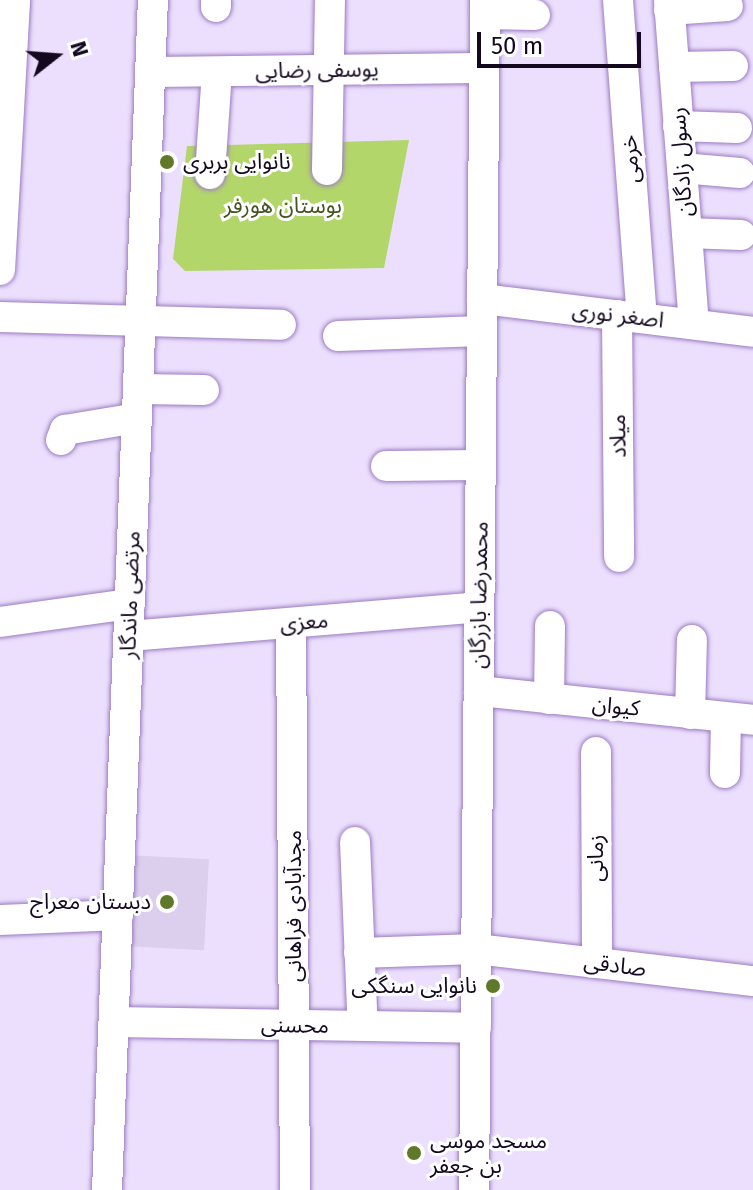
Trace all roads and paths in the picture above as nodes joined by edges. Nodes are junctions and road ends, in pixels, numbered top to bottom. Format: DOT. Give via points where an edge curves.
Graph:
graph roads {
  1 [pos="15,0"];
  2 [pos="153,0"];
  3 [pos="330,0"];
  4 [pos="618,0"];
  5 [pos="669,5"];
  6 [pos="728,6"];
  7 [pos="485,7"];
  8 [pos="535,15"];
  9 [pos="733,66"];
  10 [pos="674,67"];
  11 [pos="484,68"];
  12 [pos="328,70"];
  13 [pos="150,72"];
  14 [pos="217,72"];
  15 [pos="678,126"];
  16 [pos="737,128"];
  17 [pos="4,162"];
  18 [pos="682,168"];
  19 [pos="327,170"];
  20 [pos="740,173"];
  21 [pos="210,174"];
  22 [pos="3,221"];
  23 [pos="687,233"];
  24 [pos="741,235"];
  25 [pos="1,269"];
  26 [pos="482,299"];
  27 [pos="0,317"];
  28 [pos="629,317"];
  29 [pos="141,321"];
  30 [pos="694,324"];
  31 [pos="281,325"];
  32 [pos="482,331"];
  33 [pos="753,332"];
  34 [pos="338,336"];
  35 [pos="204,393"];
  36 [pos="138,404"];
  37 [pos="61,440"];
  38 [pos="481,465"];
  39 [pos="386,466"];
  40 [pos="619,557"];
  41 [pos="130,604"];
  42 [pos="479,607"];
  43 [pos="0,622"];
  44 [pos="291,623"];
  45 [pos="550,626"];
  46 [pos="129,636"];
  47 [pos="692,640"];
  48 [pos="479,691"];
  49 [pos="549,699"];
  50 [pos="596,704"];
  51 [pos="690,714"];
  52 [pos="739,719"];
  53 [pos="725,773"];
  54 [pos="355,842"];
  55 [pos="118,915"];
  56 [pos="0,920"];
  57 [pos="476,949"];
  58 [pos="359,953"];
  59 [pos="597,963"];
  60 [pos="753,981"];
  61 [pos="362,1012"];
  62 [pos="114,1022"];
  63 [pos="294,1026"];
  64 [pos="476,1028"];
  65 [pos="107,1190"];
  66 [pos="295,1190"];
  67 [pos="474,1190"];
  1 -- 17 [label="street"];
  2 -- 13 [label="street, مرتضی ماندگار"];
  3 -- 12 [label="street"];
  4 -- 28 [label="street, خرمی"];
  5 -- 6 [label="street"];
  5 -- 10 [label="street, رسول زادگان"];
  7 -- 8 [label="street"];
  7 -- 11 [label="street, محمدرضا بازرگان"];
  9 -- 10 [label="street"];
  10 -- 15 [label="street, رسول زادگان"];
  11 -- 12 [label="street, یوسفی رضایی"];
  11 -- 26 [label="street, محمدرضا بازرگان"];
  12 -- 14 [label="street, یوسفی رضایی"];
  12 -- 19 [label="street"];
  13 -- 14 [label="street, یوسفی رضایی"];
  13 -- 29 [label="street, مرتضی ماندگار"];
  14 -- 21 [label="street"];
  15 -- 16 [label="street"];
  15 -- 18 [label="street, رسول زادگان"];
  17 -- 22 [label="street"];
  18 -- 20 [label="street"];
  18 -- 23 [label="street, رسول زادگان"];
  22 -- 25 [label="street"];
  23 -- 24 [label="street"];
  23 -- 30 [label="street, رسول زادگان"];
  26 -- 28 [label="street, اصغر نوری"];
  26 -- 32 [label="street, محمدرضا بازرگان"];
  27 -- 29 [label="street"];
  28 -- 30 [label="street, اصغر نوری"];
  28 -- 40 [label="street, میلاد"];
  29 -- 31 [label="street"];
  29 -- 36 [label="street, مرتضی ماندگار"];
  30 -- 33 [label="street, اصغر نوری"];
  32 -- 34 [label="street"];
  32 -- 38 [label="street, محمدرضا بازرگان"];
  35 -- 36 [label="street"];
  36 -- 37 [label="street" via="65,430"];
  36 -- 41 [label="street, مرتضی ماندگار"];
  38 -- 39 [label="street"];
  38 -- 42 [label="street, محمدرضا بازرگان"];
  41 -- 43 [label="street"];
  41 -- 46 [label="street, مرتضی ماندگار"];
  42 -- 44 [label="street, معزی"];
  42 -- 48 [label="street, محمدرضا بازرگان"];
  44 -- 46 [label="street, معزی"];
  44 -- 63 [label="street, مجدآبادی فراهانی"];
  45 -- 49 [label="street"];
  46 -- 55 [label="street, مرتضی ماندگار"];
  47 -- 51 [label="street"];
  48 -- 49 [label="street, کیوان"];
  48 -- 57 [label="street, محمدرضا بازرگان"];
  49 -- 50 [label="street, کیوان"];
  50 -- 51 [label="street, کیوان"];
  50 -- 59 [label="street, زمانی"];
  51 -- 52 [label="street, کیوان"];
  52 -- 53 [label="street"];
  54 -- 58 [label="street"];
  55 -- 56 [label="street"];
  55 -- 62 [label="street, مرتضی ماندگار"];
  57 -- 58 [label="street, صادقی"];
  57 -- 59 [label="street, صادقی"];
  57 -- 64 [label="street, محمدرضا بازرگان"];
  58 -- 61 [label="street"];
  59 -- 60 [label="street, صادقی"];
  62 -- 63 [label="street, محسنی"];
  62 -- 65 [label="street, مرتضی ماندگار"];
  63 -- 64 [label="street, محسنی"];
  63 -- 66 [label="street, مجدآبادی فراهانی"];
  64 -- 67 [label="street, محمدرضا بازرگان"];
}
